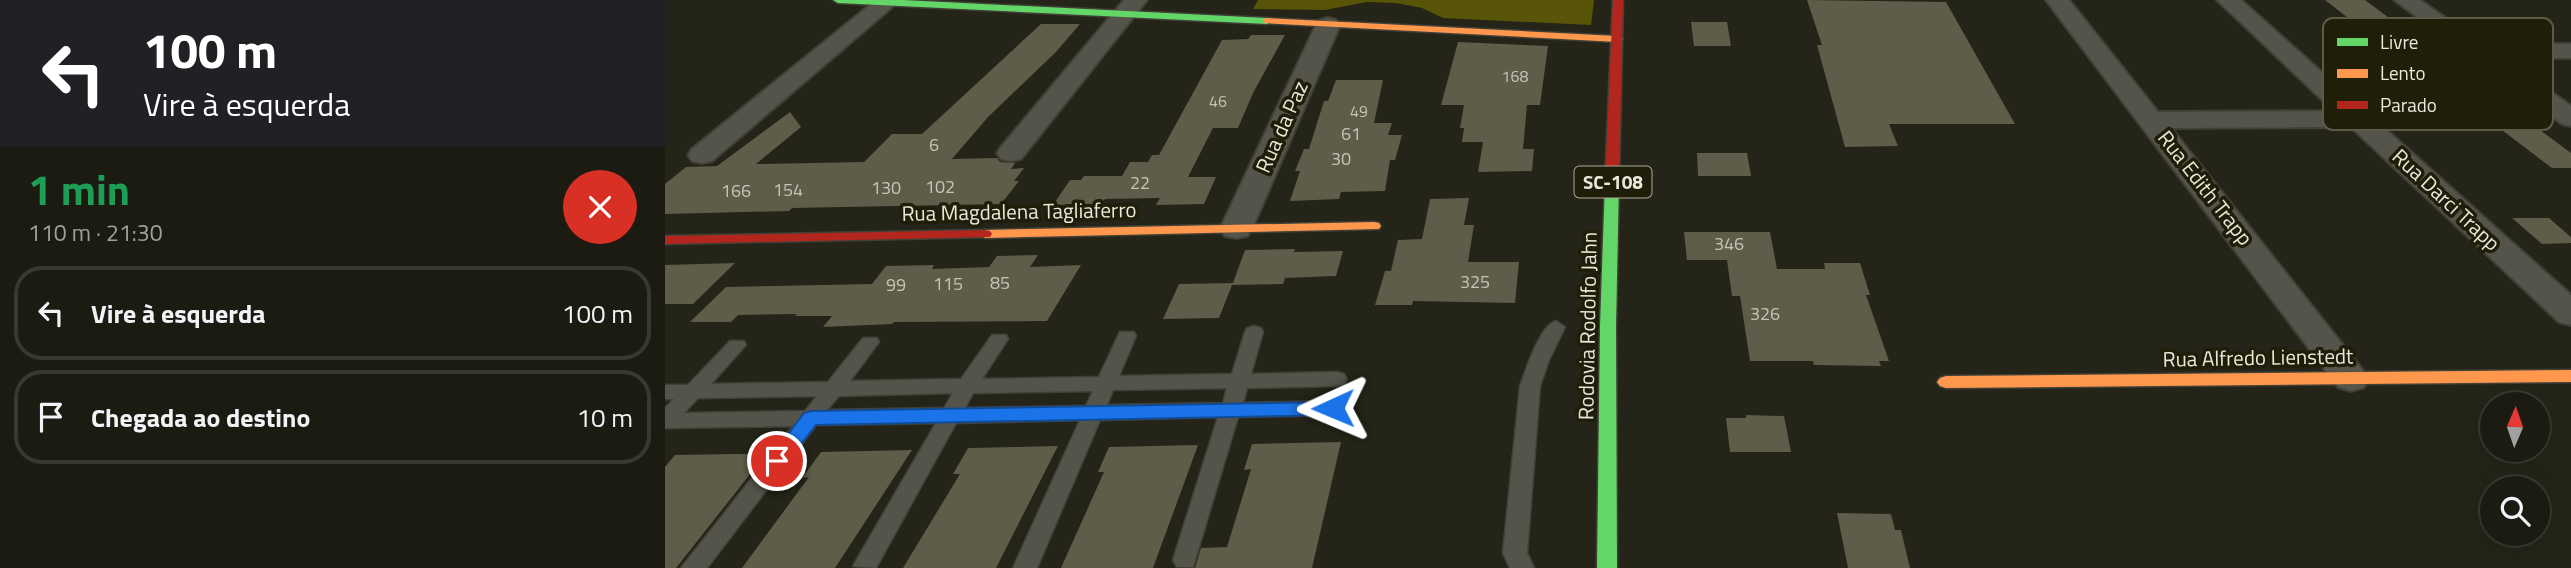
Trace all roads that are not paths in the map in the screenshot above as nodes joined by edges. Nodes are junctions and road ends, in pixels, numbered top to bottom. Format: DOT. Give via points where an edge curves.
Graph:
graph roads {
  1 [pos="838,0"];
  2 [pos="1618,0"];
  3 [pos="2057,0"];
  4 [pos="2228,0"];
  5 [pos="2405,0"];
  6 [pos="887,2"];
  7 [pos="1129,7"];
  8 [pos="2430,18"];
  9 [pos="1328,24"];
  10 [pos="1617,39"];
  11 [pos="2553,51"];
  12 [pos="2571,51"];
  13 [pos="2323,87"];
  14 [pos="2553,105"];
  15 [pos="2571,118"];
  16 [pos="2323,119"];
  17 [pos="2153,120"];
  18 [pos="2370,130"];
  19 [pos="1011,153"];
  20 [pos="702,155"];
  21 [pos="1374,226"];
  22 [pos="1236,229"];
  23 [pos="665,240"];
  24 [pos="2571,314"];
  25 [pos="1556,327"];
  26 [pos="1254,332"];
  27 [pos="1127,336"];
  28 [pos="999,339"];
  29 [pos="870,342"];
  30 [pos="737,345"];
  31 [pos="2571,376"];
  32 [pos="2351,378"];
  33 [pos="1337,379"];
  34 [pos="1240,381"];
  35 [pos="1946,382"];
  36 [pos="1106,384"];
  37 [pos="967,386"];
  38 [pos="831,389"];
  39 [pos="694,391"];
  40 [pos="665,392"];
  41 [pos="1333,408"];
  42 [pos="1231,410"];
  43 [pos="1093,413"];
  44 [pos="950,416"];
  45 [pos="811,418"];
  46 [pos="665,421"];
  47 [pos="1185,560"];
  48 [pos="865,566"];
  49 [pos="693,568"];
  50 [pos="1025,568"];
  51 [pos="1522,568"];
  52 [pos="1607,568"];
  1 -- 6 [label="street"];
  2 -- 10 [label="street, Rodovia Rodolfo Jahn / SC-108"];
  3 -- 17 [label="street, Rua Edith Trapp"];
  4 -- 13 [label="street, Rua Darci Trapp"];
  5 -- 8 [label="street"];
  6 -- 7 [label="street"];
  6 -- 20 [label="street"];
  7 -- 9 [label="street"];
  7 -- 19 [label="street"];
  9 -- 10 [label="street"];
  9 -- 22 [label="street, Rua da Paz"];
  10 -- 52 [label="street, Rodovia Rodolfo Jahn / SC-108" via="1608,326"];
  11 -- 12 [label="street"];
  14 -- 15 [label="street"];
  16 -- 17 [label="street"];
  17 -- 32 [label="street, Rua Edith Trapp"];
  18 -- 24 [label="street, Rua Darci Trapp"];
  21 -- 22 [label="street, Rua Magdalena Tagliaferro"];
  22 -- 23 [label="street, Rua Magdalena Tagliaferro"];
  25 -- 51 [label="lane" via="1530,386 1515,553"];
  26 -- 34 [label="lane"];
  27 -- 36 [label="lane"];
  28 -- 37 [label="lane"];
  29 -- 38 [label="lane"];
  30 -- 39 [label="lane"];
  31 -- 32 [label="street, Rua Alfredo Lienstedt"];
  32 -- 35 [label="street, Rua Alfredo Lienstedt"];
  33 -- 34 [label="lane"];
  34 -- 36 [label="lane"];
  34 -- 42 [label="lane"];
  36 -- 37 [label="lane"];
  36 -- 43 [label="lane"];
  37 -- 38 [label="lane"];
  37 -- 44 [label="lane"];
  38 -- 39 [label="lane"];
  38 -- 45 [label="lane"];
  39 -- 40 [label="lane"];
  39 -- 46 [label="lane"];
  41 -- 42 [label="lane"];
  42 -- 43 [label="lane"];
  42 -- 47 [label="lane"];
  43 -- 44 [label="lane"];
  43 -- 50 [label="lane"];
  44 -- 45 [label="lane"];
  44 -- 48 [label="lane"];
  45 -- 46 [label="lane"];
  45 -- 49 [label="lane"];
}
